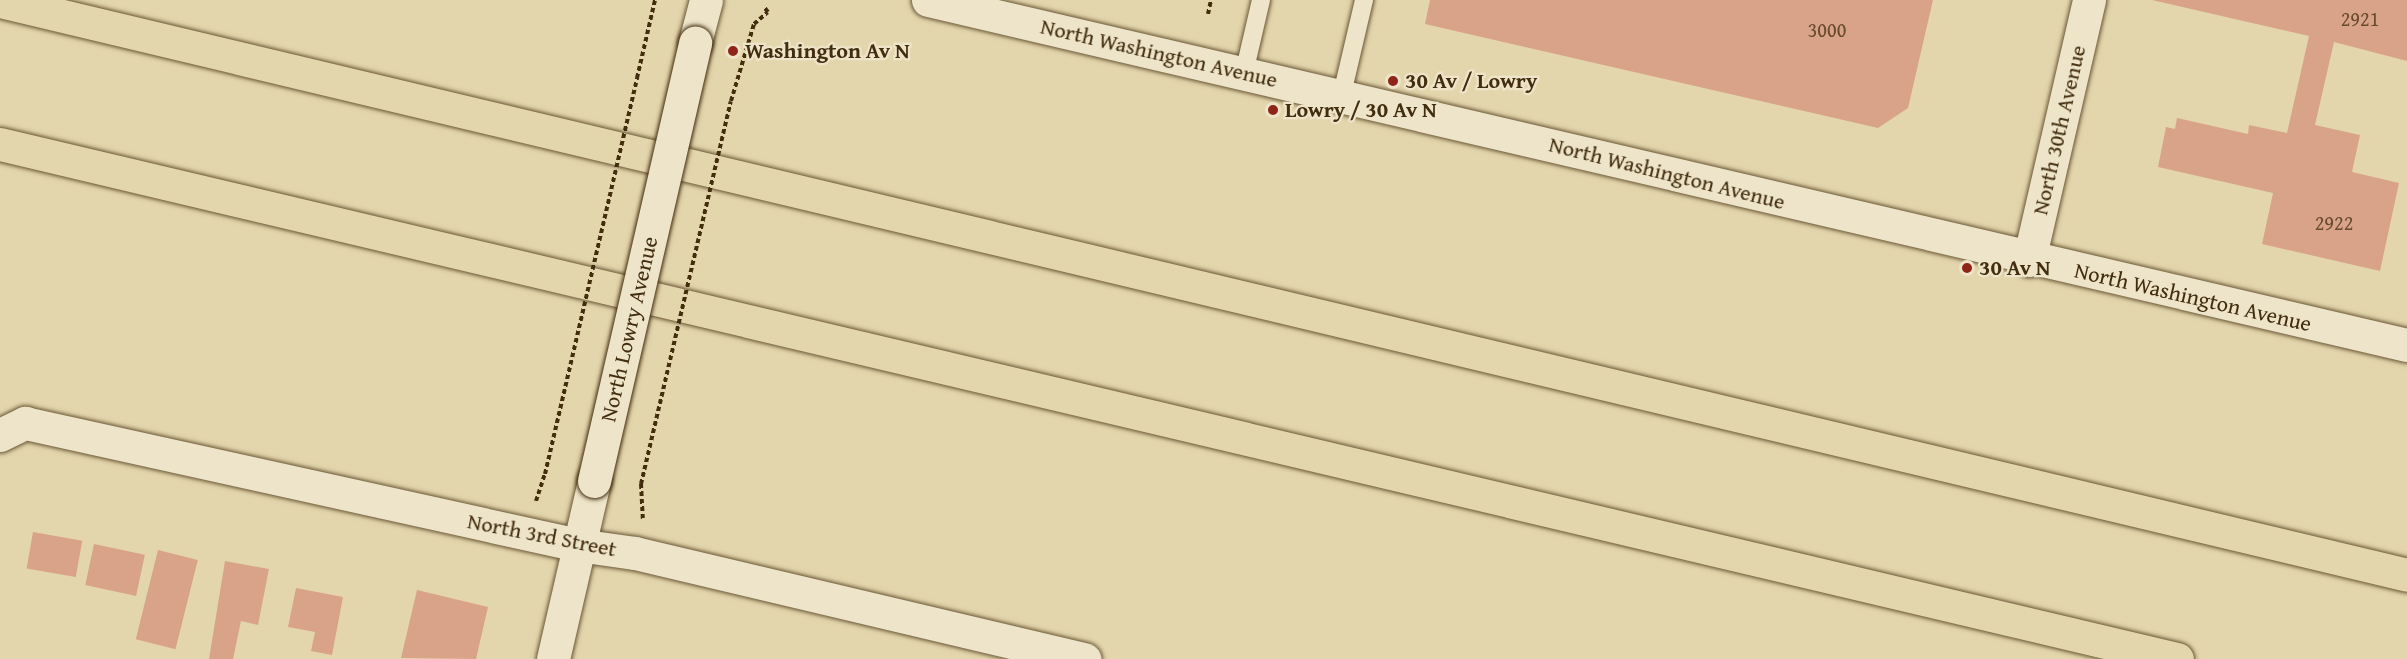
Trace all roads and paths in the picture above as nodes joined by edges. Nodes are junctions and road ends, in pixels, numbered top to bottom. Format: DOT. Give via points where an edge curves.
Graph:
graph roads {
  1 [pos="655,0"];
  2 [pos="706,0"];
  3 [pos="927,0"];
  4 [pos="1212,0"];
  5 [pos="1261,0"];
  6 [pos="1364,0"];
  7 [pos="2089,0"];
  8 [pos="0,1"];
  9 [pos="764,7"];
  10 [pos="1208,14"];
  11 [pos="1244,73"];
  12 [pos="1342,94"];
  13 [pos="0,144"];
  14 [pos="2029,260"];
  15 [pos="2407,345"];
  16 [pos="0,435"];
  17 [pos="538,504"];
  18 [pos="643,519"];
  19 [pos="578,545"];
  20 [pos="2407,575"];
  21 [pos="553,659"];
  22 [pos="1085,659"];
  23 [pos="2177,659"];
  1 -- 17 [label="path, bridge" via="545,474 534,497"];
  2 -- 19 [label="street, North Lowry Avenue, bridge"];
  3 -- 11 [label="street, North Washington Avenue"];
  4 -- 10 [label="path"];
  5 -- 11 [label="lane"];
  6 -- 12 [label="lane"];
  7 -- 14 [label="street, North 30th Avenue"];
  8 -- 20 [label="highway"];
  9 -- 18 [label="path, bridge" via="768,12 754,24 731,101 641,483"];
  11 -- 12 [label="street, North Washington Avenue"];
  12 -- 14 [label="street, North Washington Avenue"];
  13 -- 23 [label="highway"];
  14 -- 15 [label="street, North Washington Avenue"];
  16 -- 19 [label="street, North 3rd Street" via="26,423"];
  19 -- 21 [label="street, North Lowry Avenue"];
  19 -- 22 [label="street, North 3rd Street" via="635,553"];
}
